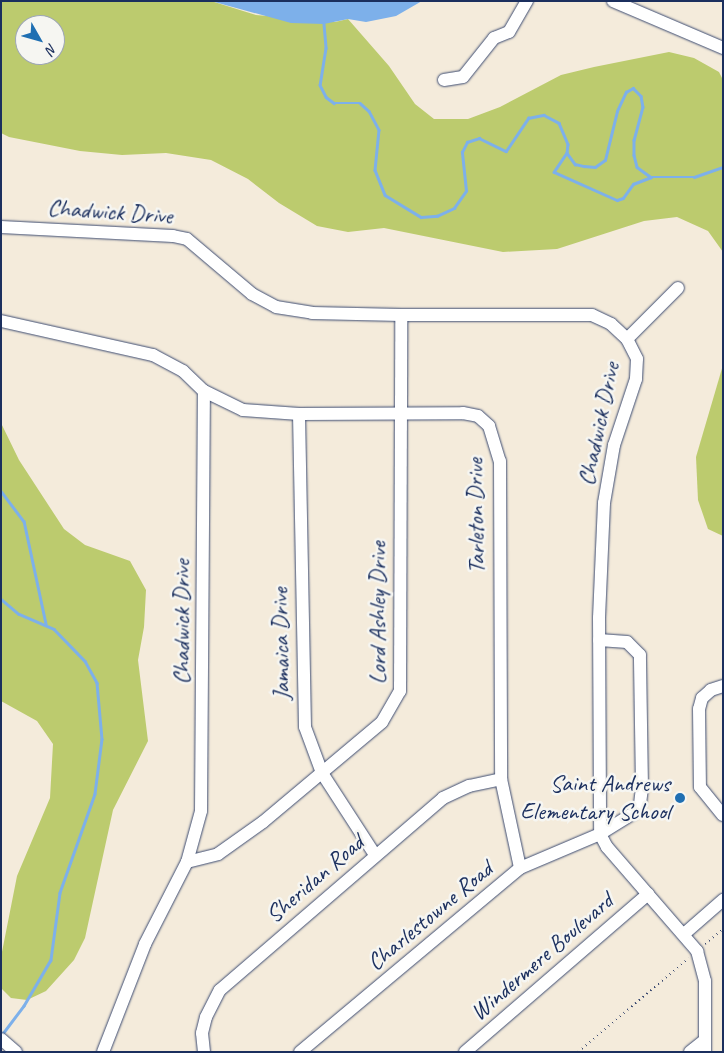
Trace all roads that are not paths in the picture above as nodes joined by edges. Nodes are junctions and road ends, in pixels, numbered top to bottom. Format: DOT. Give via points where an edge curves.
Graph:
graph roads {
  1 [pos="527,1"];
  2 [pos="613,1"];
  3 [pos="723,48"];
  4 [pos="444,80"];
  5 [pos="1,227"];
  6 [pos="678,288"];
  7 [pos="401,315"];
  8 [pos="1,321"];
  9 [pos="627,339"];
  10 [pos="204,391"];
  11 [pos="399,412"];
  12 [pos="299,414"];
  13 [pos="599,640"];
  14 [pos="723,686"];
  15 [pos="322,773"];
  16 [pos="501,779"];
  17 [pos="723,815"];
  18 [pos="600,834"];
  19 [pos="375,855"];
  20 [pos="186,862"];
  21 [pos="520,868"];
  22 [pos="648,894"];
  23 [pos="723,900"];
  24 [pos="684,934"];
  25 [pos="1,1039"];
  26 [pos="705,1046"];
  27 [pos="16,1052"];
  28 [pos="104,1052"];
  29 [pos="204,1052"];
  30 [pos="300,1052"];
  31 [pos="464,1052"];
  32 [pos="690,1052"];
  1 -- 4 [label="street" via="509,32 494,38 463,77"];
  2 -- 3 [label="street"];
  5 -- 7 [label="street, Chadwick Drive" via="173,236 197,246 252,294 276,307 312,313"];
  6 -- 9 [label="street"];
  7 -- 9 [label="street, Chadwick Drive" via="592,315 611,324"];
  7 -- 11 [label="street, Lord Ashley Drive"];
  8 -- 10 [label="street" via="153,355 183,372"];
  9 -- 13 [label="street, Chadwick Drive" via="637,359 636,379 614,445 604,503"];
  10 -- 12 [label="street, Tarleton Drive" via="243,410"];
  10 -- 20 [label="street, Chadwick Drive" via="202,785 201,811"];
  11 -- 12 [label="street, Tarleton Drive"];
  11 -- 15 [label="street, Lord Ashley Drive" via="400,691 382,722"];
  11 -- 16 [label="street, Tarleton Drive" via="478,416 489,426 496,440 500,461"];
  12 -- 15 [label="street, Jamaica Drive" via="305,727"];
  13 -- 18 [label="street, Chadwick Drive"];
  13 -- 18 [label="street, Charlestowne Road" via="627,642 640,655 642,788 640,804 634,813"];
  14 -- 17 [label="street" via="702,698 699,709 700,787"];
  15 -- 19 [label="street, Jamaica Drive"];
  15 -- 20 [label="street, Lord Ashley Drive" via="218,854"];
  16 -- 19 [label="street, Sheridan Road" via="469,786 443,798"];
  16 -- 21 [label="street, Tarleton Drive"];
  18 -- 21 [label="street, Charlestowne Road"];
  18 -- 22 [label="street" via="607,847"];
  19 -- 29 [label="street, Sheridan Road" via="220,990 206,1017 202,1033"];
  20 -- 28 [label="street, Chadwick Drive" via="145,944"];
  21 -- 30 [label="street, Charlestowne Road"];
  22 -- 24 [label="street"];
  22 -- 31 [label="street, Windermere Boulevard"];
  23 -- 24 [label="street"];
  24 -- 26 [label="street" via="697,951 705,981"];
  25 -- 27 [label="street"];
  26 -- 32 [label="street"];
}
